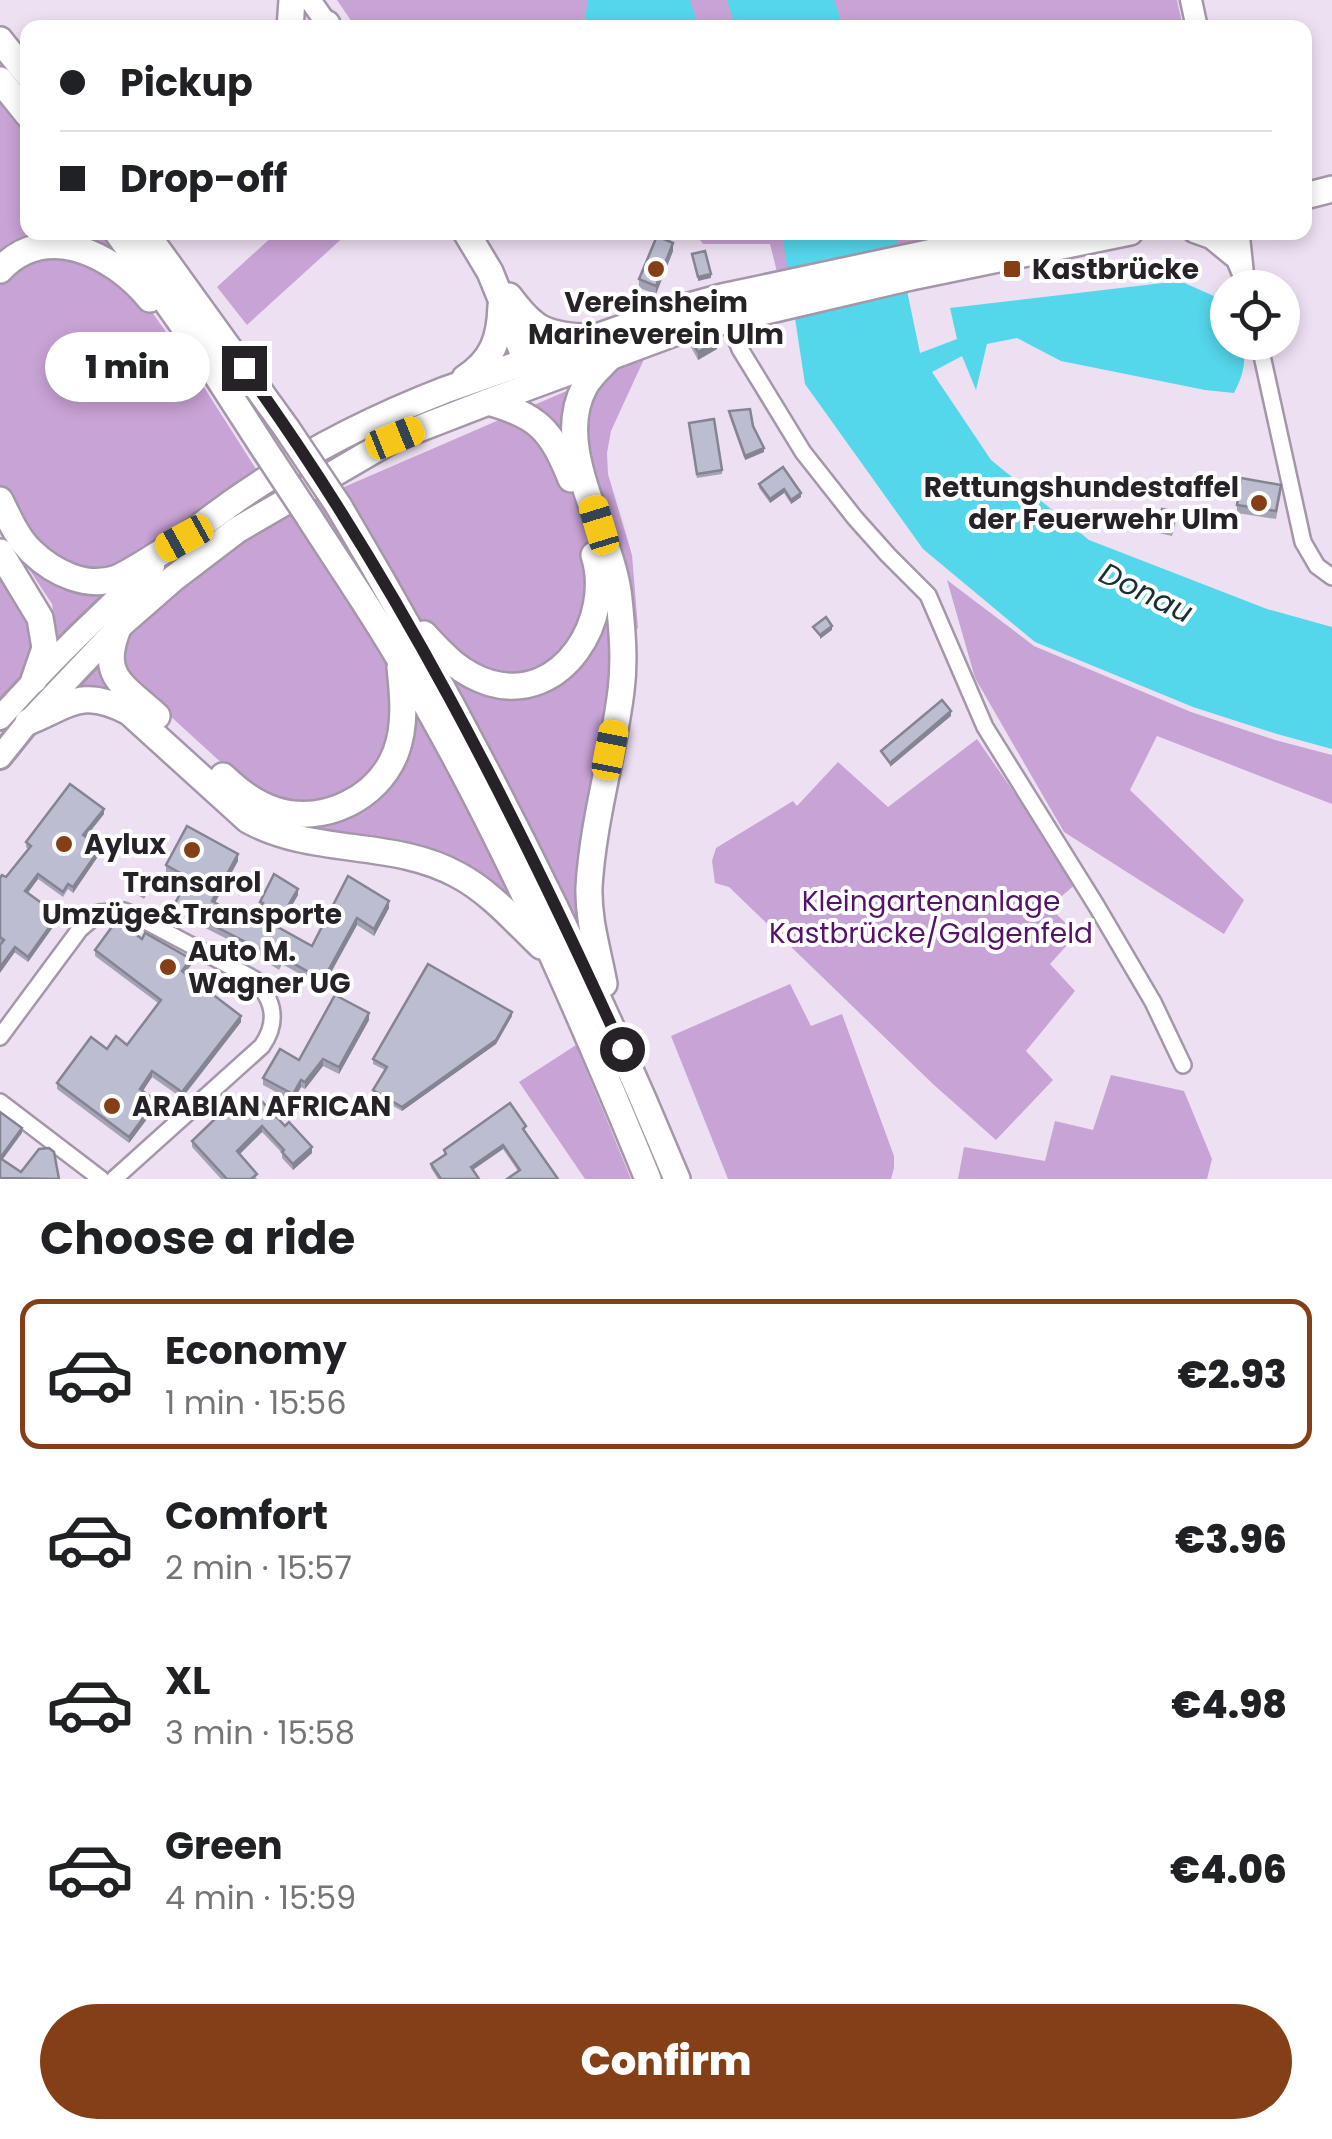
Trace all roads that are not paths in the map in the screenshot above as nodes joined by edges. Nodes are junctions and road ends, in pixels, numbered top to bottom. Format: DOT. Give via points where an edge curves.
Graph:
graph roads {
  1 [pos="0,39"];
  2 [pos="20,56"];
  3 [pos="20,65"];
  4 [pos="0,80"];
  5 [pos="20,105"];
  6 [pos="123,240"];
  7 [pos="152,240"];
  8 [pos="170,240"];
  9 [pos="471,240"];
  10 [pos="999,240"];
  11 [pos="1079,240"];
  12 [pos="1214,240"];
  13 [pos="1230,240"];
  14 [pos="1242,240"];
  15 [pos="1234,256"];
  16 [pos="909,267"];
  17 [pos="0,270"];
  18 [pos="1239,270"];
  19 [pos="1244,270"];
  20 [pos="490,272"];
  21 [pos="501,301"];
  22 [pos="200,308"];
  23 [pos="724,309"];
  24 [pos="611,347"];
  25 [pos="199,348"];
  26 [pos="1263,360"];
  27 [pos="531,373"];
  28 [pos="445,390"];
  29 [pos="488,402"];
  30 [pos="0,500"];
  31 [pos="184,538"];
  32 [pos="0,552"];
  33 [pos="1332,576"];
  34 [pos="397,604"];
  35 [pos="119,626"];
  36 [pos="399,657"];
  37 [pos="34,680"];
  38 [pos="0,718"];
  39 [pos="28,722"];
  40 [pos="0,757"];
  41 [pos="555,960"];
  42 [pos="611,1024"];
  43 [pos="0,1038"];
  44 [pos="1183,1065"];
  45 [pos="0,1102"];
  46 [pos="101,1179"];
  47 [pos="114,1179"];
  48 [pos="648,1179"];
  49 [pos="678,1179"];
  1 -- 2 [label="main road"];
  1 -- 3 [label="main road"];
  4 -- 5 [label="main road"];
  6 -- 25 [label="main road"];
  7 -- 22 [label="main road"];
  8 -- 22 [label="main road"];
  9 -- 20 [label="main road"];
  10 -- 16 [label="main road"];
  11 -- 16 [label="main road"];
  12 -- 15 [label="street"];
  13 -- 15 [label="street"];
  14 -- 19 [label="street"];
  15 -- 18 [label="street"];
  16 -- 23 [label="main road"];
  17 -- 25 [label="main road" via="34,248 64,246 105,259"];
  20 -- 21 [label="main road"];
  20 -- 24 [label="main road" via="536,327"];
  21 -- 27 [label="main road"];
  21 -- 28 [label="main road" via="493,352"];
  22 -- 34 [label="main road, bridge" via="287,429"];
  23 -- 24 [label="main road" via="678,332"];
  23 -- 24 [label="main road" via="670,311"];
  23 -- 44 [label="street" via="740,349 803,452 928,595 985,727 1106,922"];
  24 -- 27 [label="main road"];
  24 -- 42 [label="main road" via="582,391 574,425 576,453 618,589 624,643 589,887"];
  25 -- 36 [label="main road, bridge"];
  26 -- 33 [label="street" via="1303,542"];
  27 -- 28 [label="main road"];
  27 -- 29 [label="main road"];
  28 -- 31 [label="main road" via="334,441 224,506"];
  29 -- 34 [label="main road" via="544,428 570,476 599,569 593,625 564,666 519,687 452,666"];
  29 -- 35 [label="main road" via="395,438 237,530"];
  30 -- 31 [label="main road" via="32,552 84,581 118,577"];
  31 -- 37 [label="main road"];
  32 -- 37 [label="main road" via="40,618 44,648"];
  34 -- 42 [label="main road" via="498,791"];
  35 -- 36 [label="main road" via="109,652 123,684 244,795 288,812 321,813 351,803 389,766 401,735"];
  35 -- 39 [label="main road"];
  36 -- 41 [label="main road"];
  37 -- 38 [label="main road"];
  39 -- 40 [label="main road"];
  39 -- 41 [label="main road" via="75,700 112,702 248,820 292,839 418,859 458,875"];
  41 -- 48 [label="main road"];
  42 -- 49 [label="main road"];
  43 -- 47 [label="street" via="80,929 111,911 148,921 265,991 272,1013 262,1046"];
  45 -- 46 [label="street"];
}
